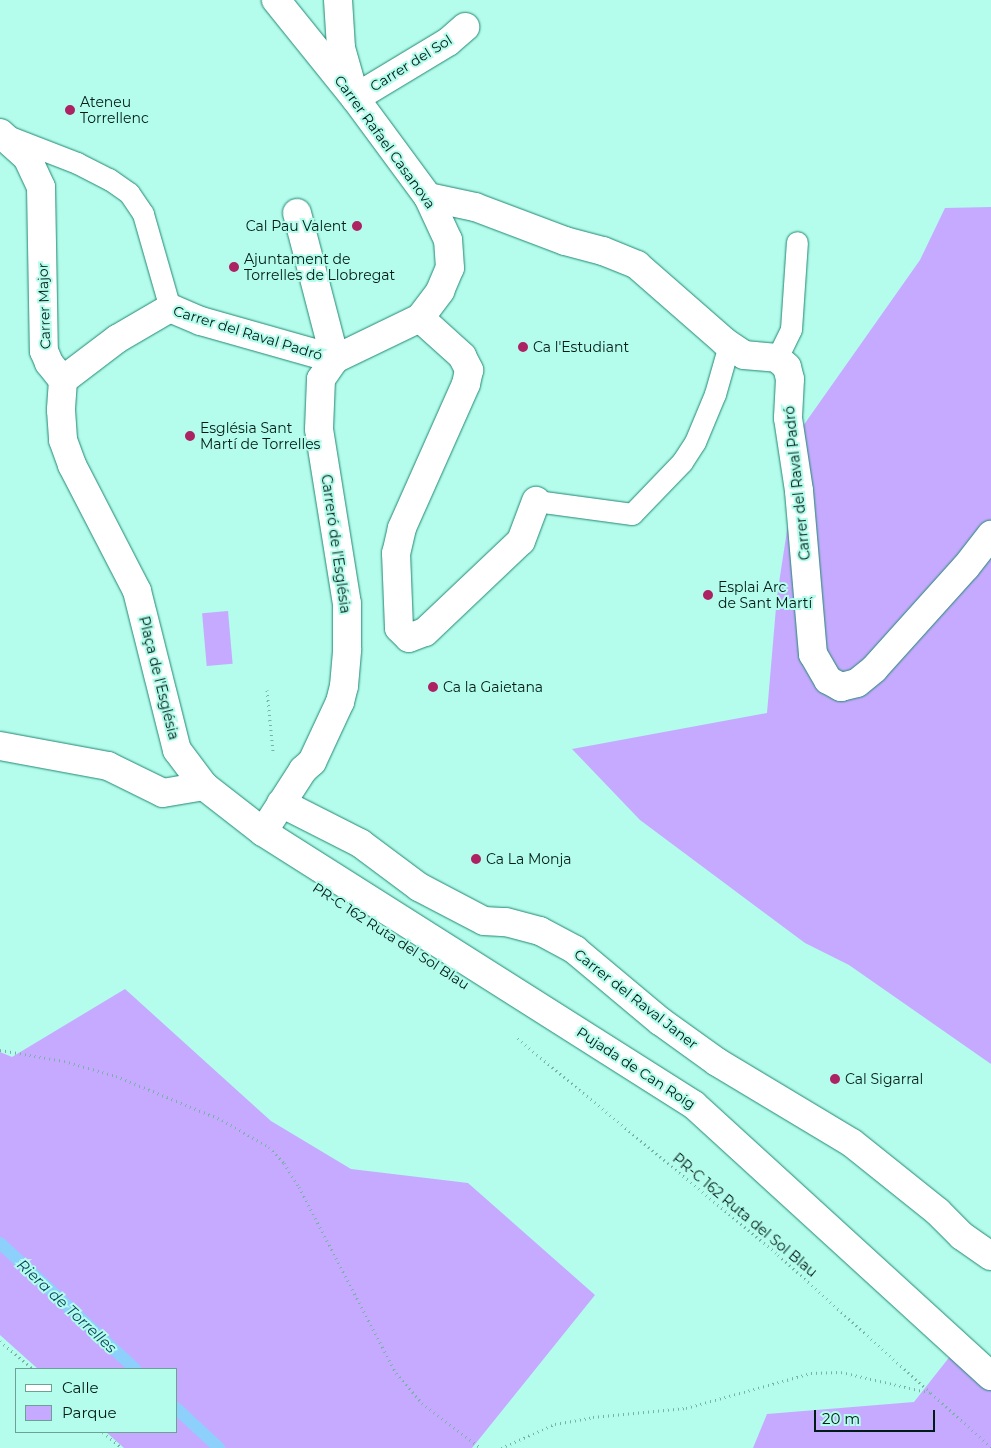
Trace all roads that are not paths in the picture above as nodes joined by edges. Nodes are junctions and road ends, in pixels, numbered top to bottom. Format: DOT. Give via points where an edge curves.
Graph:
graph roads {
  1 [pos="276,0"];
  2 [pos="338,0"];
  3 [pos="465,27"];
  4 [pos="355,98"];
  5 [pos="3,134"];
  6 [pos="428,197"];
  7 [pos="297,213"];
  8 [pos="797,242"];
  9 [pos="170,308"];
  10 [pos="420,318"];
  11 [pos="729,345"];
  12 [pos="777,358"];
  13 [pos="335,359"];
  14 [pos="63,380"];
  15 [pos="536,501"];
  16 [pos="991,535"];
  17 [pos="0,746"];
  18 [pos="204,786"];
  19 [pos="281,802"];
  20 [pos="263,832"];
  21 [pos="991,1256"];
  22 [pos="991,1376"];
  1 -- 4 [label="street, Carrer Rafael Casanova"];
  2 -- 4 [label="street" via="341,48"];
  3 -- 4 [label="street, Carrer del Sol" via="448,42"];
  4 -- 6 [label="street, Carrer Rafael Casanova"];
  5 -- 9 [label="lane" via="77,164 129,193 143,214"];
  5 -- 14 [label="street, Carrer Major" via="27,157 41,187 44,351"];
  6 -- 10 [label="street, Carrer Rafael Casanova" via="448,240 450,268 440,291"];
  6 -- 11 [label="street" via="475,207 637,265"];
  7 -- 13 [label="street"];
  8 -- 12 [label="lane" via="791,329"];
  9 -- 13 [label="street, Carrer del Raval Padró" via="201,321"];
  9 -- 14 [label="street, Carrer del Raval Padró" via="123,335"];
  10 -- 13 [label="street, Carrer Rafael Casanova"];
  10 -- 15 [label="street" via="462,356 469,370 466,384 402,528 396,553 399,628 409,638 425,632 520,542"];
  11 -- 12 [label="street" via="744,355"];
  11 -- 15 [label="lane" via="715,394 695,442 682,462 632,514"];
  12 -- 16 [label="street, Carrer del Raval Padró" via="787,367 790,379 788,418 799,491 812,654 828,680 841,687 857,683 874,669"];
  13 -- 19 [label="street, Carreró de l'Església" via="321,379 318,404 319,429 347,604 344,686 340,702 312,762"];
  14 -- 18 [label="street, Plaça de l'Església" via="63,440 72,465 137,590 177,750"];
  17 -- 18 [label="street" via="108,766 163,793"];
  18 -- 20 [label="street"];
  19 -- 20 [label="street, Carreró de l'Església"];
  19 -- 21 [label="street, Carrer del Raval Janer" via="360,843 419,887 484,921 506,922 540,931 575,950 660,1021 717,1062 852,1143 938,1212 962,1236"];
  20 -- 22 [label="street, Pujada de Can Roig" via="694,1105"];
}
